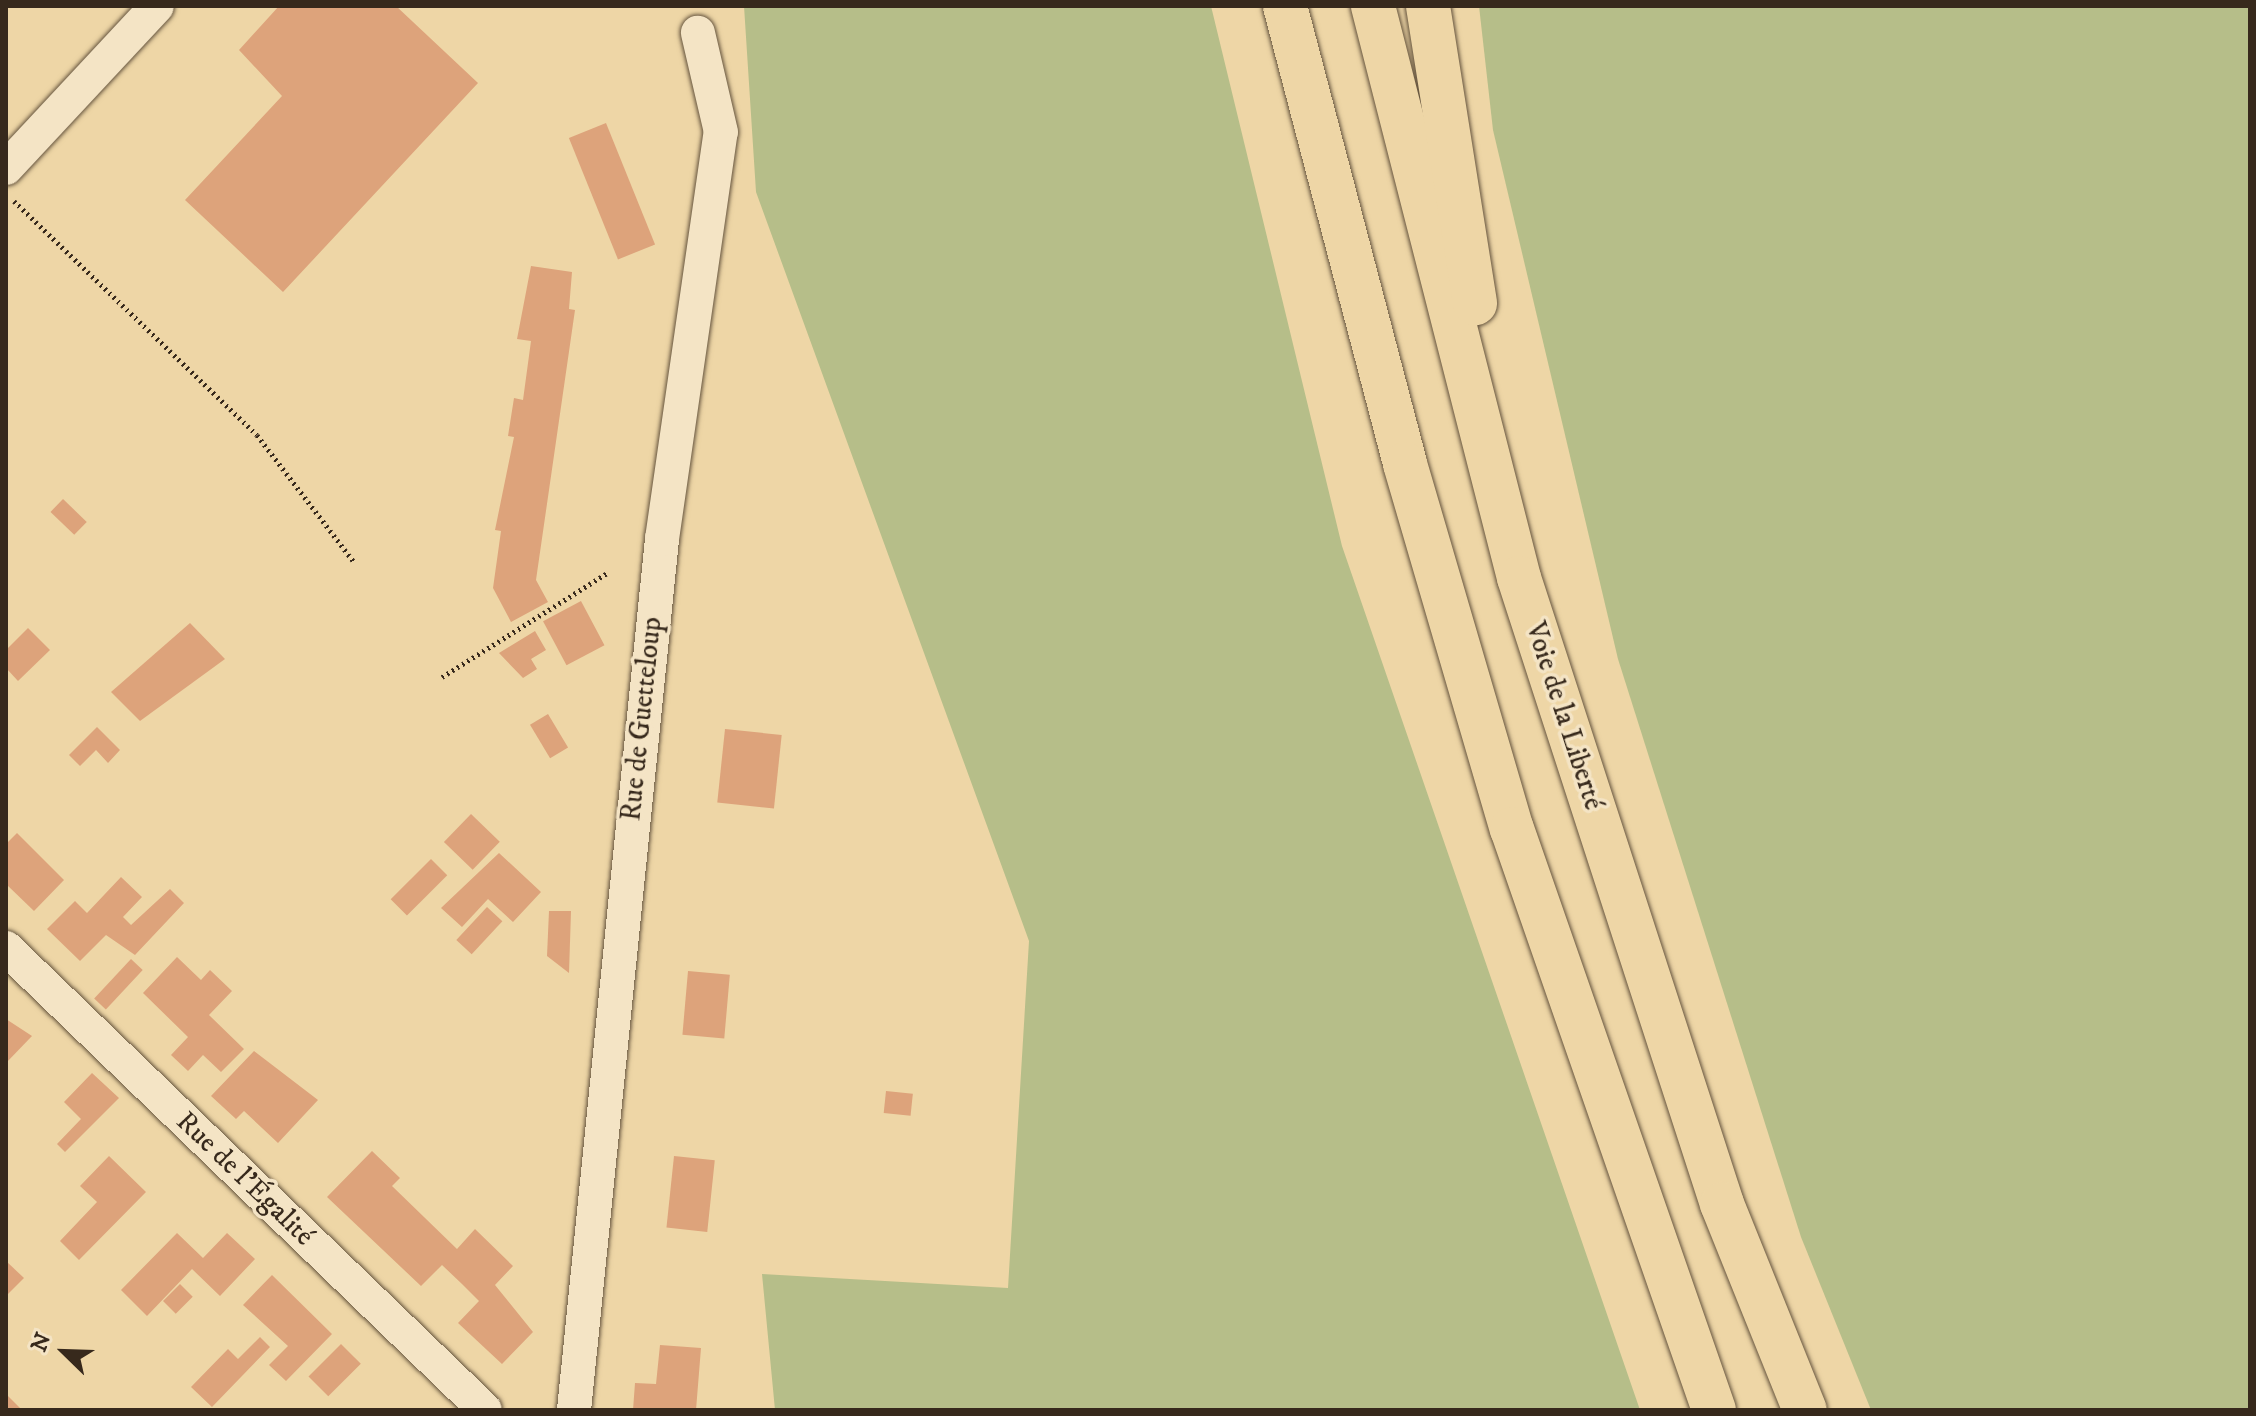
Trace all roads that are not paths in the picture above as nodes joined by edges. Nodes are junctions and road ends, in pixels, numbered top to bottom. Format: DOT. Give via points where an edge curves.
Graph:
graph roads {
  1 [pos="157,6"];
  2 [pos="1285,6"];
  3 [pos="1373,6"];
  4 [pos="1428,6"];
  5 [pos="698,33"];
  6 [pos="6,168"];
  7 [pos="1519,578"];
  8 [pos="6,948"];
  9 [pos="485,1410"];
  10 [pos="574,1410"];
  11 [pos="1714,1410"];
  12 [pos="1805,1410"];
  1 -- 6 [label="street"];
  2 -- 11 [label="highway" via="1405,464 1512,829"];
  3 -- 7 [label="highway, Voie de la Liberté"];
  4 -- 7 [label="highway"];
  5 -- 10 [label="street, Rue de Guetteloup" via="721,132 659,563"];
  7 -- 12 [label="highway, Voie de la Liberté" via="1722,1204"];
  8 -- 9 [label="street, Rue de l'Égalité"];
}
